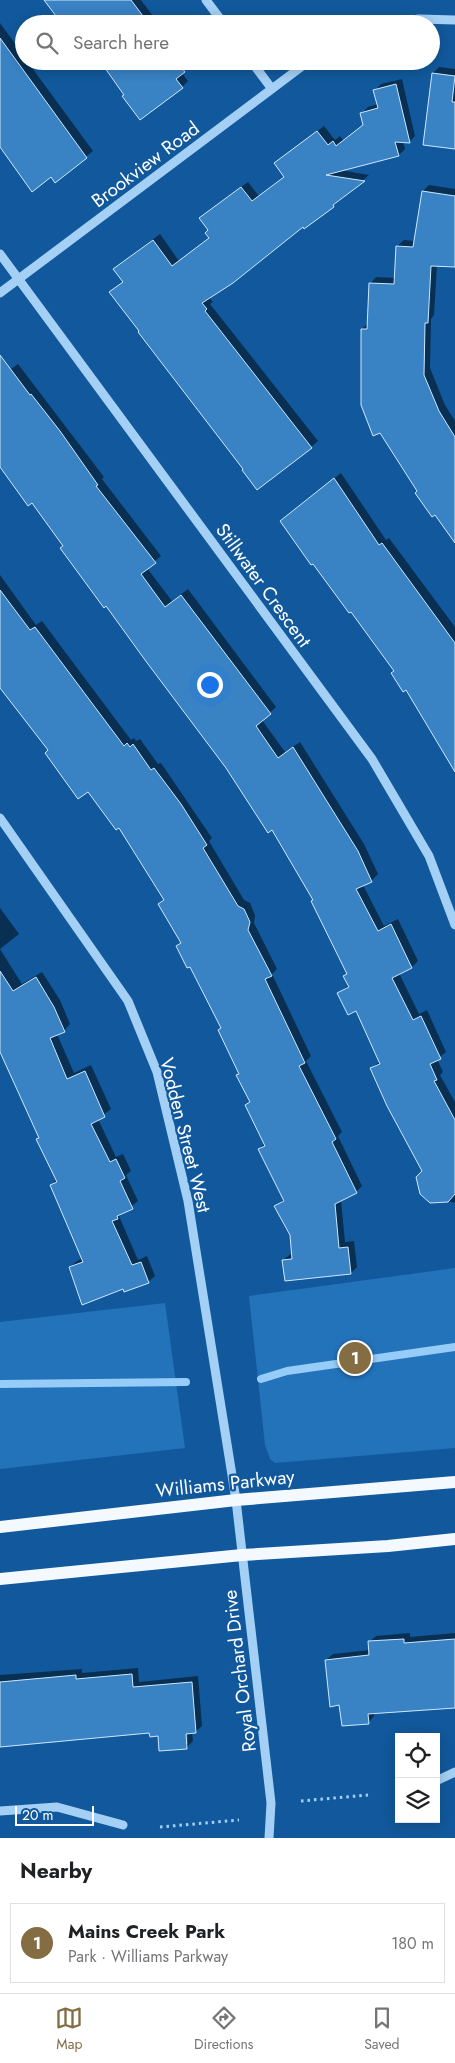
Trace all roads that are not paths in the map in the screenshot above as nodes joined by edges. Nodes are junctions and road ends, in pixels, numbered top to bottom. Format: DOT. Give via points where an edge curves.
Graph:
graph roads {
  1 [pos="206,0"];
  2 [pos="217,15"];
  3 [pos="440,20"];
  4 [pos="455,20"];
  5 [pos="258,70"];
  6 [pos="297,70"];
  7 [pos="272,89"];
  8 [pos="0,254"];
  9 [pos="19,279"];
  10 [pos="0,294"];
  11 [pos="0,818"];
  12 [pos="455,925"];
  13 [pos="455,1482"];
  14 [pos="236,1500"];
  15 [pos="0,1527"];
  16 [pos="455,1539"];
  17 [pos="242,1555"];
  18 [pos="0,1579"];
  19 [pos="455,1772"];
  20 [pos="440,1779"];
  21 [pos="0,1811"];
  22 [pos="123,1825"];
  23 [pos="269,1838"];
  1 -- 2 [label="street"];
  3 -- 4 [label="street"];
  5 -- 7 [label="street"];
  6 -- 7 [label="street, Brookview Road"];
  7 -- 9 [label="street, Brookview Road"];
  8 -- 9 [label="street, Stillwater Crescent"];
  9 -- 10 [label="street, Brookview Road"];
  9 -- 12 [label="street, Stillwater Crescent" via="372,759 429,856"];
  11 -- 14 [label="street, Vodden Street West" via="128,1001 157,1072 188,1201"];
  13 -- 14 [label="main road, Williams Parkway"];
  14 -- 15 [label="main road, Williams Parkway"];
  14 -- 17 [label="street, Royal Orchard Drive"];
  16 -- 17 [label="main road"];
  17 -- 18 [label="main road"];
  17 -- 23 [label="street, Royal Orchard Drive" via="271,1803"];
  19 -- 20 [label="street"];
  21 -- 22 [label="street" via="57,1806"];
}
